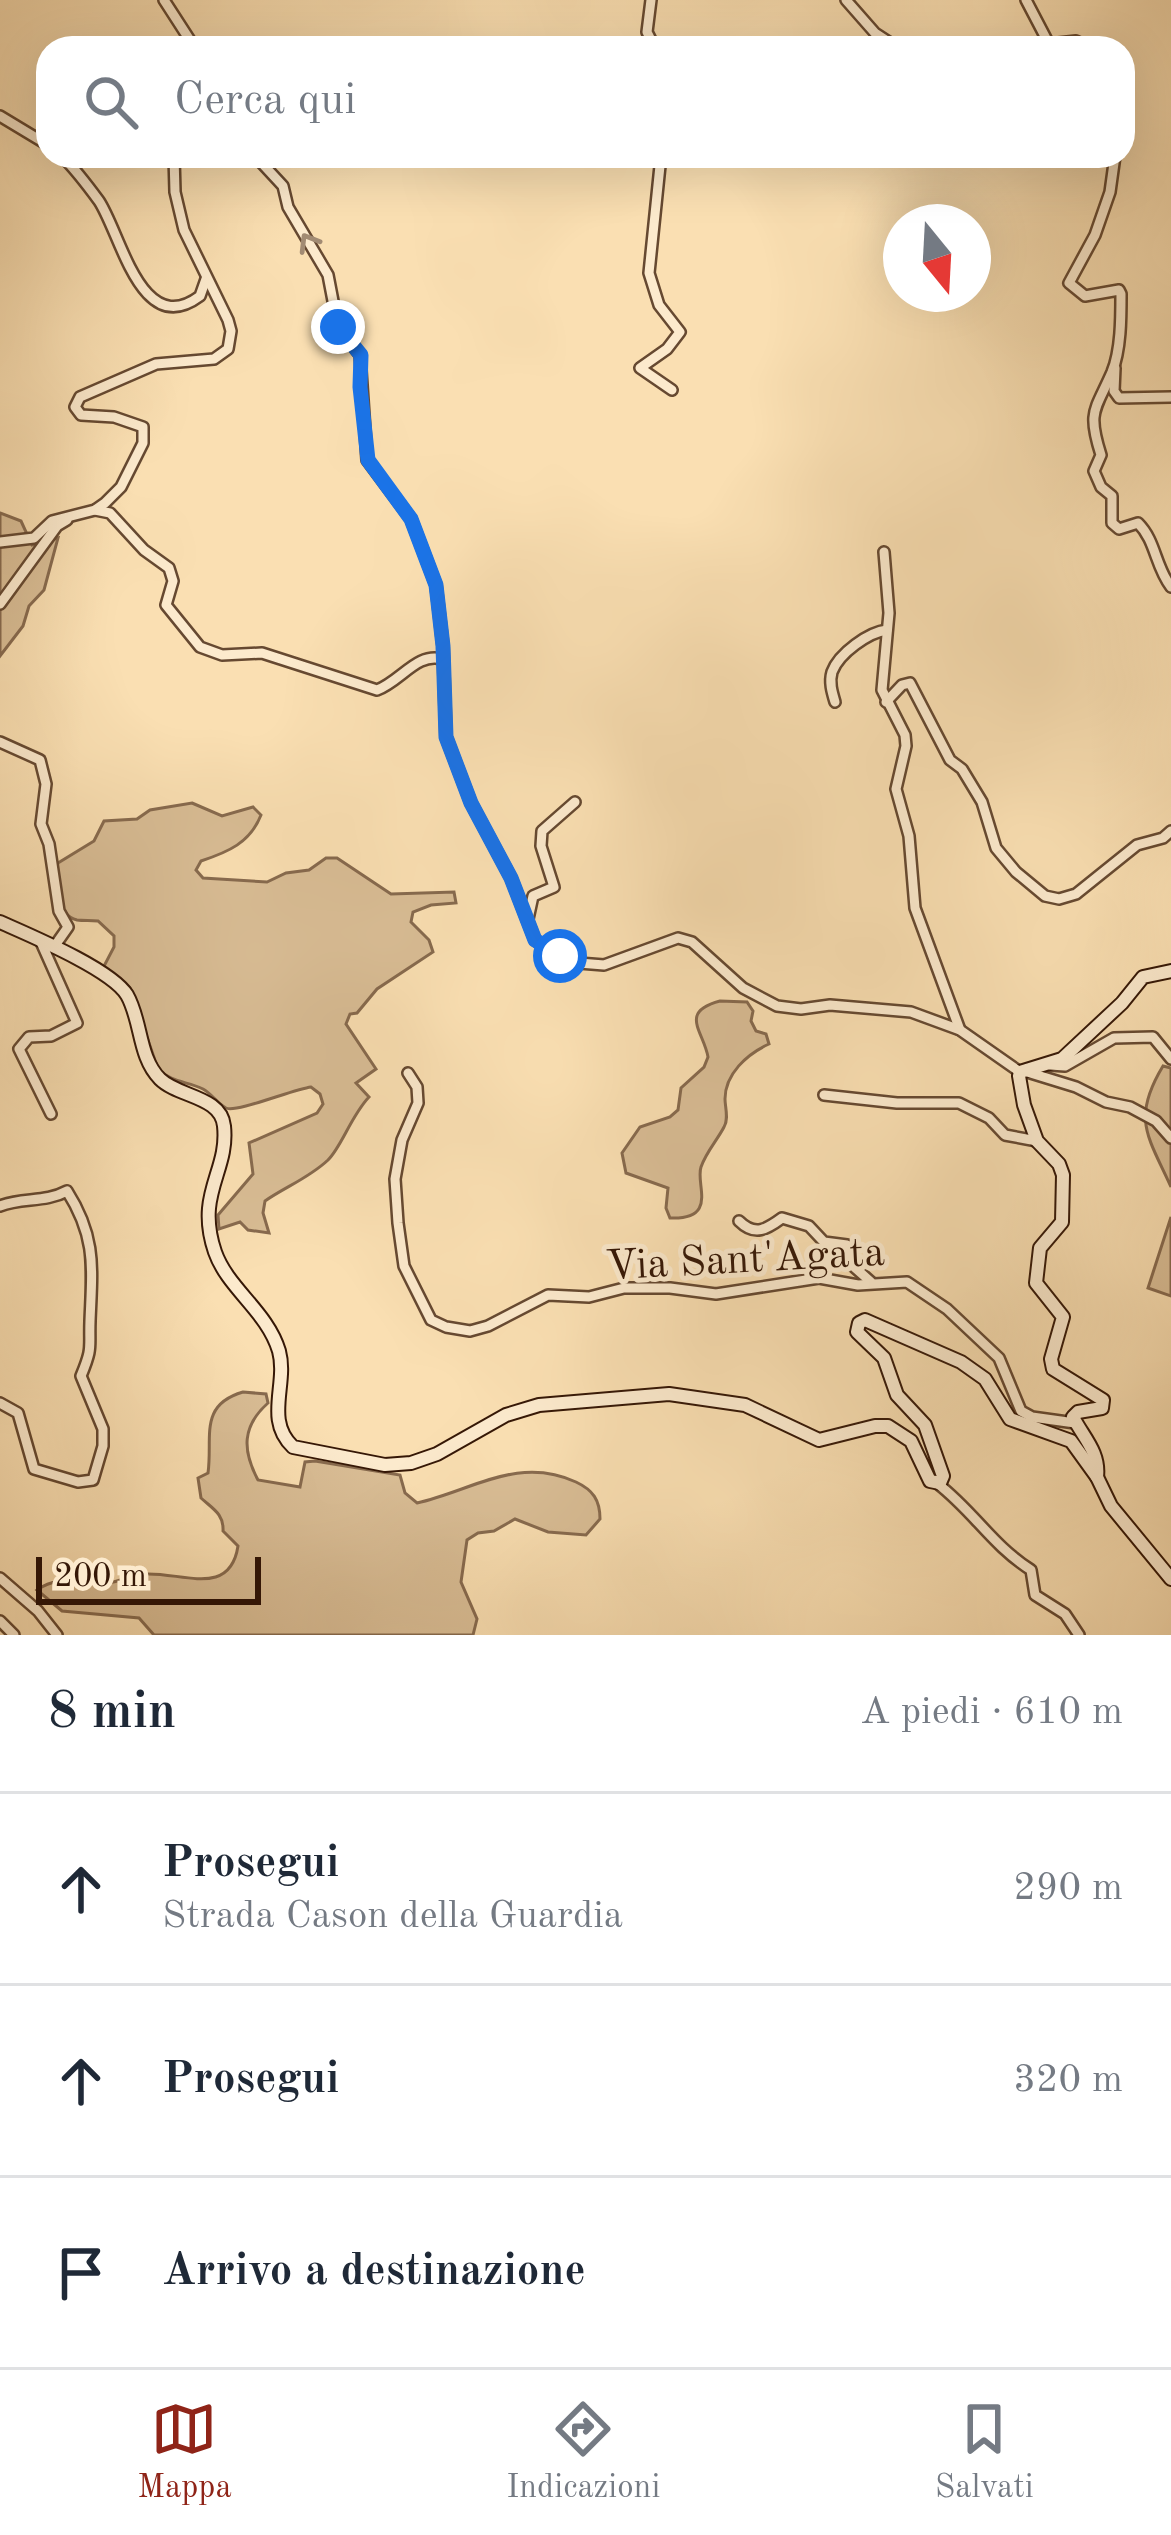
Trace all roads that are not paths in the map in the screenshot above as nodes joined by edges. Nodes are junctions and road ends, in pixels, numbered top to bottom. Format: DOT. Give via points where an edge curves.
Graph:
graph roads {
  1 [pos="164,0"];
  2 [pos="651,0"];
  3 [pos="846,0"];
  4 [pos="1026,0"];
  5 [pos="187,36"];
  6 [pos="649,36"];
  7 [pos="880,36"];
  8 [pos="1045,36"];
  9 [pos="0,116"];
  10 [pos="36,138"];
  11 [pos="72,168"];
  12 [pos="175,168"];
  13 [pos="267,168"];
  14 [pos="660,168"];
  15 [pos="1113,168"];
  16 [pos="207,273"];
  17 [pos="1114,367"];
  18 [pos="672,390"];
  19 [pos="1171,397"];
  20 [pos="95,510"];
  21 [pos="76,514"];
  22 [pos="0,542"];
  23 [pos="884,552"];
  24 [pos="1171,587"];
  25 [pos="0,604"];
  26 [pos="887,631"];
  27 [pos="442,659"];
  28 [pos="835,702"];
  29 [pos="886,702"];
  30 [pos="0,742"];
  31 [pos="575,802"];
  32 [pos="1171,831"];
  33 [pos="528,920"];
  34 [pos="0,922"];
  35 [pos="68,927"];
  36 [pos="83,929"];
  37 [pos="40,940"];
  38 [pos="54,947"];
  39 [pos="1171,971"];
  40 [pos="960,1030"];
  41 [pos="1171,1059"];
  42 [pos="1050,1065"];
  43 [pos="1022,1072"];
  44 [pos="408,1073"];
  45 [pos="824,1095"];
  46 [pos="51,1114"];
  47 [pos="1171,1138"];
  48 [pos="1037,1141"];
  49 [pos="0,1206"];
  50 [pos="739,1221"];
  51 [pos="871,1282"];
  52 [pos="0,1402"];
  53 [pos="1075,1424"];
  54 [pos="1097,1477"];
  55 [pos="938,1484"];
  56 [pos="0,1579"];
  57 [pos="1171,1579"];
  58 [pos="0,1621"];
  59 [pos="14,1635"];
  60 [pos="57,1635"];
  61 [pos="1079,1635"];
  1 -- 5 [label="street"];
  2 -- 6 [label="street"];
  3 -- 7 [label="street"];
  4 -- 8 [label="street"];
  9 -- 10 [label="street"];
  11 -- 16 [label="street" via="100,202 152,299 180,306 196,300"];
  12 -- 16 [label="street" via="184,230"];
  27 -- 13 [label="street, one-way" via="436,585 411,519 368,460 361,355 335,322 328,275"];
  14 -- 18 [label="street" via="649,273 659,305 680,332 640,368"];
  15 -- 17 [label="street" via="1095,235 1069,283 1085,296 1119,290"];
  16 -- 20 [label="street" via="232,331 228,349 214,359 156,364 75,402 81,416 143,428 121,487"];
  17 -- 19 [label="street" via="1119,398"];
  17 -- 24 [label="street" via="1092,410 1101,455 1094,474 1112,496 1112,523 1143,526"];
  20 -- 21 [label="street"];
  20 -- 27 [label="street" via="110,514 169,568 166,605 200,647 262,653 377,689 417,662"];
  21 -- 22 [label="street" via="34,538"];
  21 -- 25 [label="street" via="57,526"];
  23 -- 26 [label="street"];
  26 -- 28 [label="street" via="874,632 836,664"];
  26 -- 29 [label="street"];
  27 -- 33 [label="street" via="446,737"];
  29 -- 32 [label="street" via="910,683 982,802 996,848 1045,896 1076,894 1137,844"];
  29 -- 40 [label="street" via="904,735 896,789 915,908"];
  30 -- 35 [label="street" via="40,760 41,824"];
  31 -- 33 [label="street" via="542,831 554,887 533,896"];
  33 -- 40 [label="street" via="540,945 580,963 604,964 678,938 777,1006 911,1012"];
  34 -- 37 [label="street"];
  35 -- 36 [label="street"];
  35 -- 38 [label="street"];
  37 -- 38 [label="street"];
  37 -- 46 [label="street" via="77,1023 29,1037 20,1049"];
  38 -- 55 [label="street" via="122,988 159,1078 223,1118 208,1228 224,1271 276,1343 277,1411 293,1447 411,1463 539,1405 669,1394 745,1405 819,1439 888,1426 911,1441"];
  39 -- 42 [label="street" via="1142,977"];
  40 -- 43 [label="street"];
  41 -- 42 [label="street" via="1154,1037 1120,1036 1065,1066"];
  42 -- 43 [label="street"];
  43 -- 47 [label="street" via="1130,1107"];
  43 -- 48 [label="street"];
  44 -- 51 [label="street, Via Sant'Agata" via="418,1102 395,1179 404,1266 431,1320 446,1328 488,1326 554,1294 589,1298 659,1287 745,1293 796,1280"];
  45 -- 48 [label="street" via="958,1103 1006,1136"];
  48 -- 53 [label="street" via="1063,1175 1062,1222 1037,1263 1036,1283 1063,1317 1051,1365 1104,1405 1078,1412"];
  49 -- 52 [label="street" via="67,1192 83,1222 94,1266 94,1344 81,1376 103,1429 93,1480 34,1469 18,1414"];
  50 -- 51 [label="street" via="755,1230 782,1218 809,1226 824,1241 847,1245"];
  51 -- 53 [label="street, Via Sant'Agata" via="920,1288 999,1358 1021,1411"];
  53 -- 54 [label="street" via="1085,1432"];
  54 -- 55 [label="street, Via Sant'Agata" via="1071,1441 1010,1418 974,1370 860,1322 857,1332 884,1358 897,1395 931,1435 943,1476"];
  54 -- 57 [label="street"];
  55 -- 61 [label="street" via="1031,1570 1035,1595 1065,1614"];
  56 -- 60 [label="street"];
  58 -- 59 [label="street"];
}
